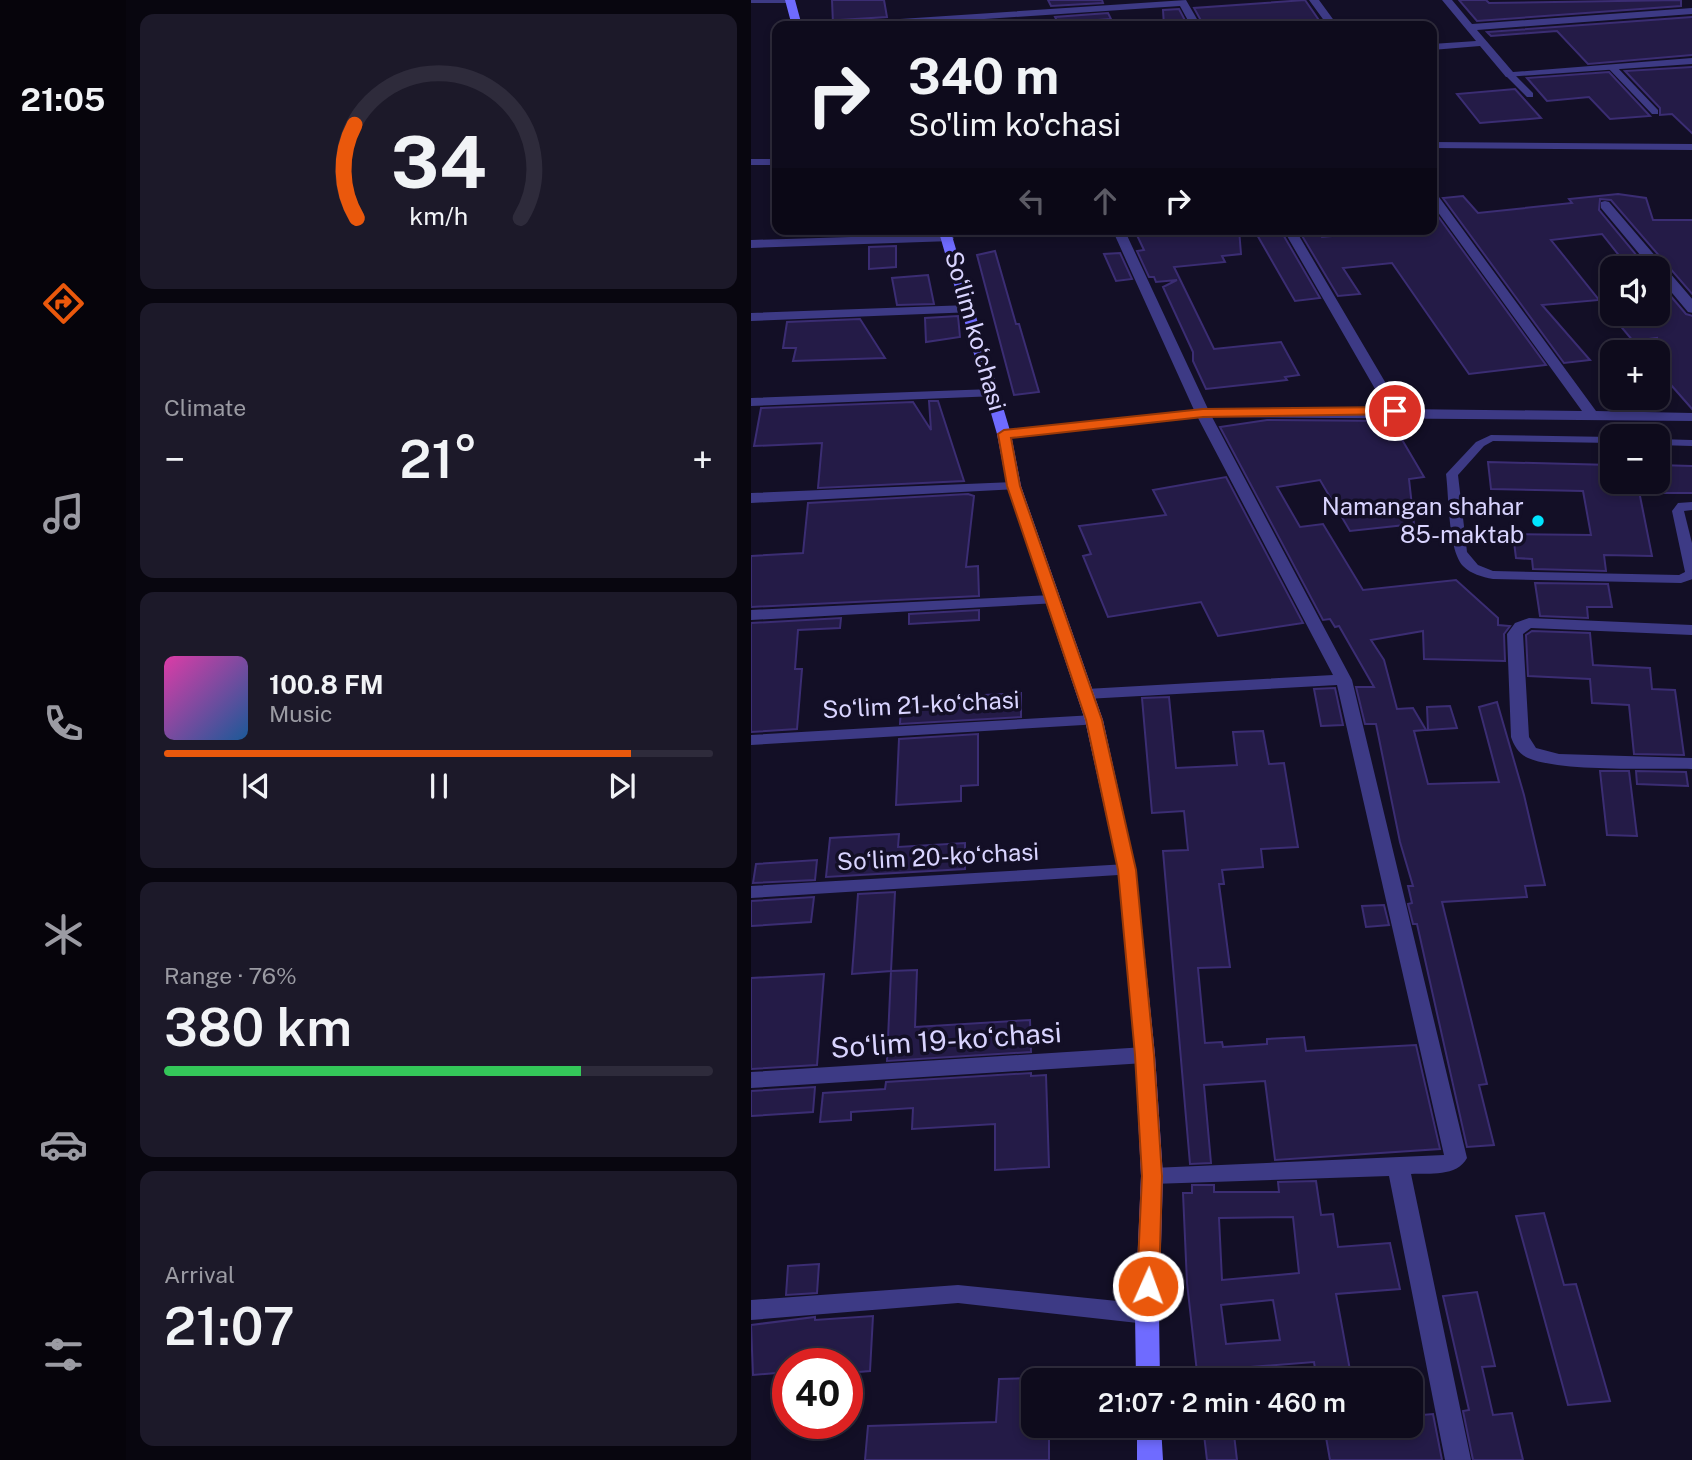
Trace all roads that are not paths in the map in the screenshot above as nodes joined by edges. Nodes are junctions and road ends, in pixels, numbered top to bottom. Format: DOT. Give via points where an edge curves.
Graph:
graph roads {
  1 [pos="790,0"];
  2 [pos="1314,0"];
  3 [pos="1447,0"];
  4 [pos="752,2"];
  5 [pos="1182,2"];
  6 [pos="1692,12"];
  7 [pos="796,21"];
  8 [pos="910,21"];
  9 [pos="1193,21"];
  10 [pos="1329,21"];
  11 [pos="1470,27"];
  12 [pos="1483,43"];
  13 [pos="1437,47"];
  14 [pos="1692,61"];
  15 [pos="1612,67"];
  16 [pos="1510,75"];
  17 [pos="1530,96"];
  18 [pos="1655,113"];
  19 [pos="1437,145"];
  20 [pos="1692,147"];
  21 [pos="751,162"];
  22 [pos="772,162"];
  23 [pos="1437,203"];
  24 [pos="1606,205"];
  25 [pos="911,235"];
  26 [pos="947,235"];
  27 [pos="1121,235"];
  28 [pos="1292,235"];
  29 [pos="751,244"];
  30 [pos="969,309"];
  31 [pos="1692,309"];
  32 [pos="751,317"];
  33 [pos="992,393"];
  34 [pos="751,402"];
  35 [pos="1395,411"];
  36 [pos="1203,413"];
  37 [pos="1593,417"];
  38 [pos="1692,417"];
  39 [pos="1004,434"];
  40 [pos="1595,439"];
  41 [pos="1600,439"];
  42 [pos="1670,442"];
  43 [pos="1692,443"];
  44 [pos="1014,486"];
  45 [pos="751,498"];
  46 [pos="1692,506"];
  47 [pos="1052,600"];
  48 [pos="751,615"];
  49 [pos="1692,630"];
  50 [pos="1344,680"];
  51 [pos="1086,694"];
  52 [pos="1094,720"];
  53 [pos="751,740"];
  54 [pos="1692,764"];
  55 [pos="1127,870"];
  56 [pos="751,892"];
  57 [pos="1145,1055"];
  58 [pos="751,1080"];
  59 [pos="1398,1167"];
  60 [pos="1152,1176"];
  61 [pos="751,1310"];
  62 [pos="1147,1314"];
  63 [pos="1148,1368"];
  64 [pos="1149,1438"];
  65 [pos="1150,1460"];
  66 [pos="1458,1460"];
  1 -- 4 [label="street"];
  1 -- 7 [label="street"];
  2 -- 10 [label="street"];
  3 -- 11 [label="street"];
  5 -- 8 [label="street"];
  5 -- 9 [label="street"];
  6 -- 11 [label="street"];
  11 -- 12 [label="street"];
  12 -- 13 [label="street"];
  12 -- 16 [label="street"];
  14 -- 15 [label="street"];
  15 -- 16 [label="street"];
  15 -- 18 [label="lane"];
  16 -- 17 [label="lane"];
  19 -- 20 [label="lane"];
  21 -- 22 [label="street"];
  23 -- 37 [label="street"];
  24 -- 31 [label="street"];
  25 -- 29 [label="street"];
  26 -- 30 [label="street, Soʻlim koʻchasi"];
  27 -- 36 [label="street"];
  28 -- 35 [label="street"];
  30 -- 32 [label="street"];
  30 -- 33 [label="street, Soʻlim koʻchasi"];
  33 -- 34 [label="street"];
  33 -- 39 [label="street, Soʻlim koʻchasi"];
  35 -- 36 [label="street"];
  35 -- 37 [label="street"];
  36 -- 39 [label="street"];
  36 -- 50 [label="street"];
  37 -- 38 [label="street"];
  37 -- 40 [label="lane"];
  39 -- 44 [label="street, Soʻlim koʻchasi"];
  40 -- 41 [label="lane"];
  40 -- 46 [label="lane" via="1501,436 1480,444 1452,474 1466,562 1493,575 1681,579 1692,574 1678,511"];
  42 -- 43 [label="lane"];
  44 -- 45 [label="street"];
  44 -- 47 [label="street, Soʻlim koʻchasi"];
  47 -- 48 [label="street"];
  47 -- 51 [label="street, Soʻlim koʻchasi"];
  49 -- 54 [label="street" via="1529,623 1515,634 1520,737 1528,751 1559,759"];
  50 -- 51 [label="street"];
  50 -- 59 [label="street" via="1456,1158 1449,1163"];
  51 -- 52 [label="street, Soʻlim koʻchasi"];
  52 -- 53 [label="street, Soʻlim 21-koʻchasi"];
  52 -- 55 [label="street, Soʻlim koʻchasi"];
  55 -- 56 [label="street, Soʻlim 20-koʻchasi"];
  55 -- 57 [label="street, Soʻlim koʻchasi"];
  57 -- 58 [label="street, Soʻlim 19-koʻchasi"];
  57 -- 60 [label="street, Soʻlim koʻchasi"];
  59 -- 60 [label="street"];
  59 -- 66 [label="street"];
  60 -- 62 [label="street, Soʻlim koʻchasi"];
  61 -- 62 [label="street" via="958,1294"];
  62 -- 63 [label="street, Soʻlim koʻchasi"];
  64 -- 65 [label="street"];
}
